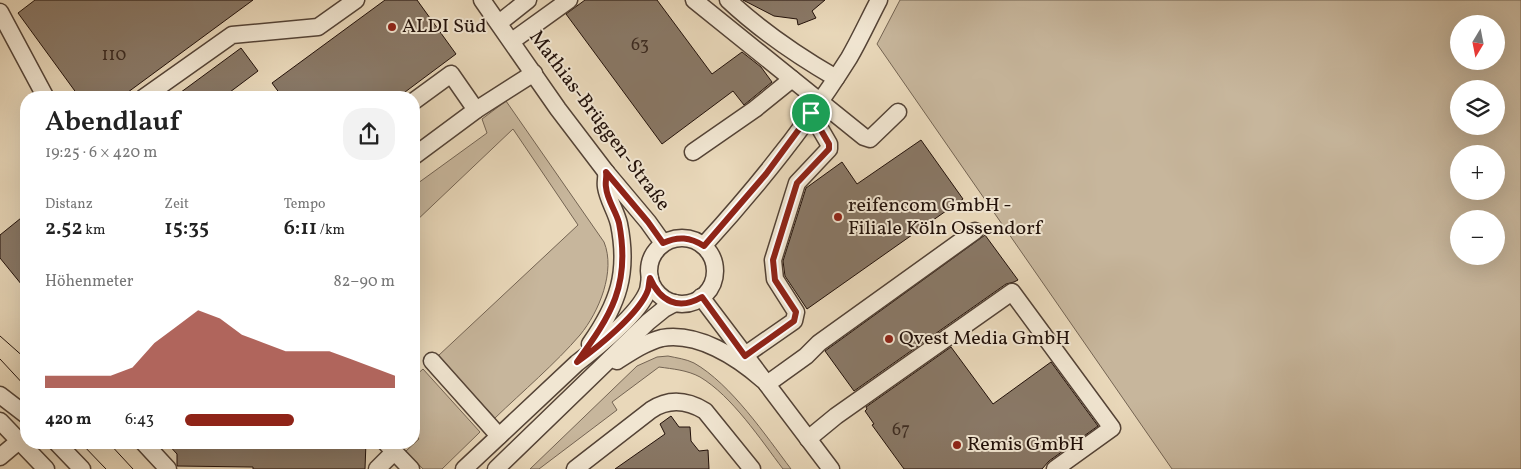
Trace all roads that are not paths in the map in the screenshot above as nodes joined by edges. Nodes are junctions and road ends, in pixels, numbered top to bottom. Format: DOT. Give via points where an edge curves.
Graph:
graph roads {
  1 [pos="356,0"];
  2 [pos="482,0"];
  3 [pos="528,0"];
  4 [pos="569,0"];
  5 [pos="694,0"];
  6 [pos="728,0"];
  7 [pos="879,0"];
  8 [pos="0,12"];
  9 [pos="499,23"];
  10 [pos="512,41"];
  11 [pos="534,73"];
  12 [pos="836,78"];
  13 [pos="792,79"];
  14 [pos="42,91"];
  15 [pos="153,91"];
  16 [pos="420,97"];
  17 [pos="815,106"];
  18 [pos="476,110"];
  19 [pos="898,112"];
  20 [pos="420,152"];
  21 [pos="693,152"];
  22 [pos="606,172"];
  23 [pos="975,231"];
  24 [pos="663,243"];
  25 [pos="704,246"];
  26 [pos="650,278"];
  27 [pos="702,297"];
  28 [pos="675,303"];
  29 [pos="745,356"];
  30 [pos="432,361"];
  31 [pos="577,362"];
  32 [pos="765,382"];
  33 [pos="575,392"];
  34 [pos="0,395"];
  35 [pos="20,410"];
  36 [pos="0,421"];
  37 [pos="499,436"];
  38 [pos="20,438"];
  39 [pos="808,439"];
  40 [pos="20,442"];
  41 [pos="29,449"];
  42 [pos="63,449"];
  43 [pos="149,449"];
  44 [pos="388,449"];
  45 [pos="391,449"];
  46 [pos="0,457"];
  47 [pos="46,469"];
  48 [pos="82,469"];
  49 [pos="168,469"];
  50 [pos="377,469"];
  51 [pos="411,469"];
  52 [pos="464,469"];
  53 [pos="496,469"];
  54 [pos="575,469"];
  55 [pos="752,469"];
  56 [pos="831,469"];
  57 [pos="1055,469"];
  1 -- 15 [label="street" via="318,27 232,35"];
  2 -- 9 [label="street, Mathias-Brüggen-Straße"];
  3 -- 9 [label="street"];
  4 -- 10 [label="street"];
  5 -- 13 [label="street"];
  6 -- 12 [label="street" via="750,19"];
  7 -- 12 [label="street"];
  8 -- 14 [label="street"];
  9 -- 10 [label="street, Mathias-Brüggen-Straße"];
  10 -- 11 [label="street, Mathias-Brüggen-Straße"];
  11 -- 18 [label="street"];
  11 -- 22 [label="street, Mathias-Brüggen-Straße"];
  12 -- 17 [label="street"];
  13 -- 17 [label="street"];
  13 -- 21 [label="street"];
  16 -- 18 [label="street" via="451,74"];
  17 -- 19 [label="street" via="870,138"];
  17 -- 25 [label="street" via="766,174"];
  17 -- 29 [label="street" via="829,149 797,183 773,260 775,280 796,312 794,321"];
  18 -- 20 [label="street"];
  22 -- 24 [label="street, Mathias-Brüggen-Straße"];
  22 -- 31 [label="street" via="605,185 621,237 620,283 609,316"];
  23 -- 32 [label="street" via="819,343 806,356"];
  24 -- 25 [label="street" via="687,238"];
  24 -- 26 [label="street" via="653,252"];
  25 -- 27 [label="street" via="715,264 716,274"];
  26 -- 28 [label="street" via="655,291"];
  26 -- 31 [label="street" via="649,289 636,310 595,350"];
  27 -- 28 [label="street" via="694,302"];
  27 -- 29 [label="street"];
  28 -- 33 [label="street" via="655,315"];
  29 -- 32 [label="street"];
  30 -- 37 [label="street"];
  31 -- 37 [label="street"];
  32 -- 33 [label="street" via="738,361 712,347 692,340 668,338 633,351"];
  32 -- 39 [label="street"];
  33 -- 53 [label="street"];
  34 -- 35 [label="street"];
  36 -- 38 [label="street"];
  37 -- 52 [label="street"];
  39 -- 56 [label="street"];
  39 -- 57 [label="street" via="1012,292 1112,428"];
  40 -- 46 [label="street"];
  41 -- 47 [label="street"];
  42 -- 48 [label="street"];
  43 -- 49 [label="street"];
  44 -- 50 [label="street"];
  45 -- 51 [label="street"];
  54 -- 55 [label="street" via="661,403 672,402 705,411"];
}
